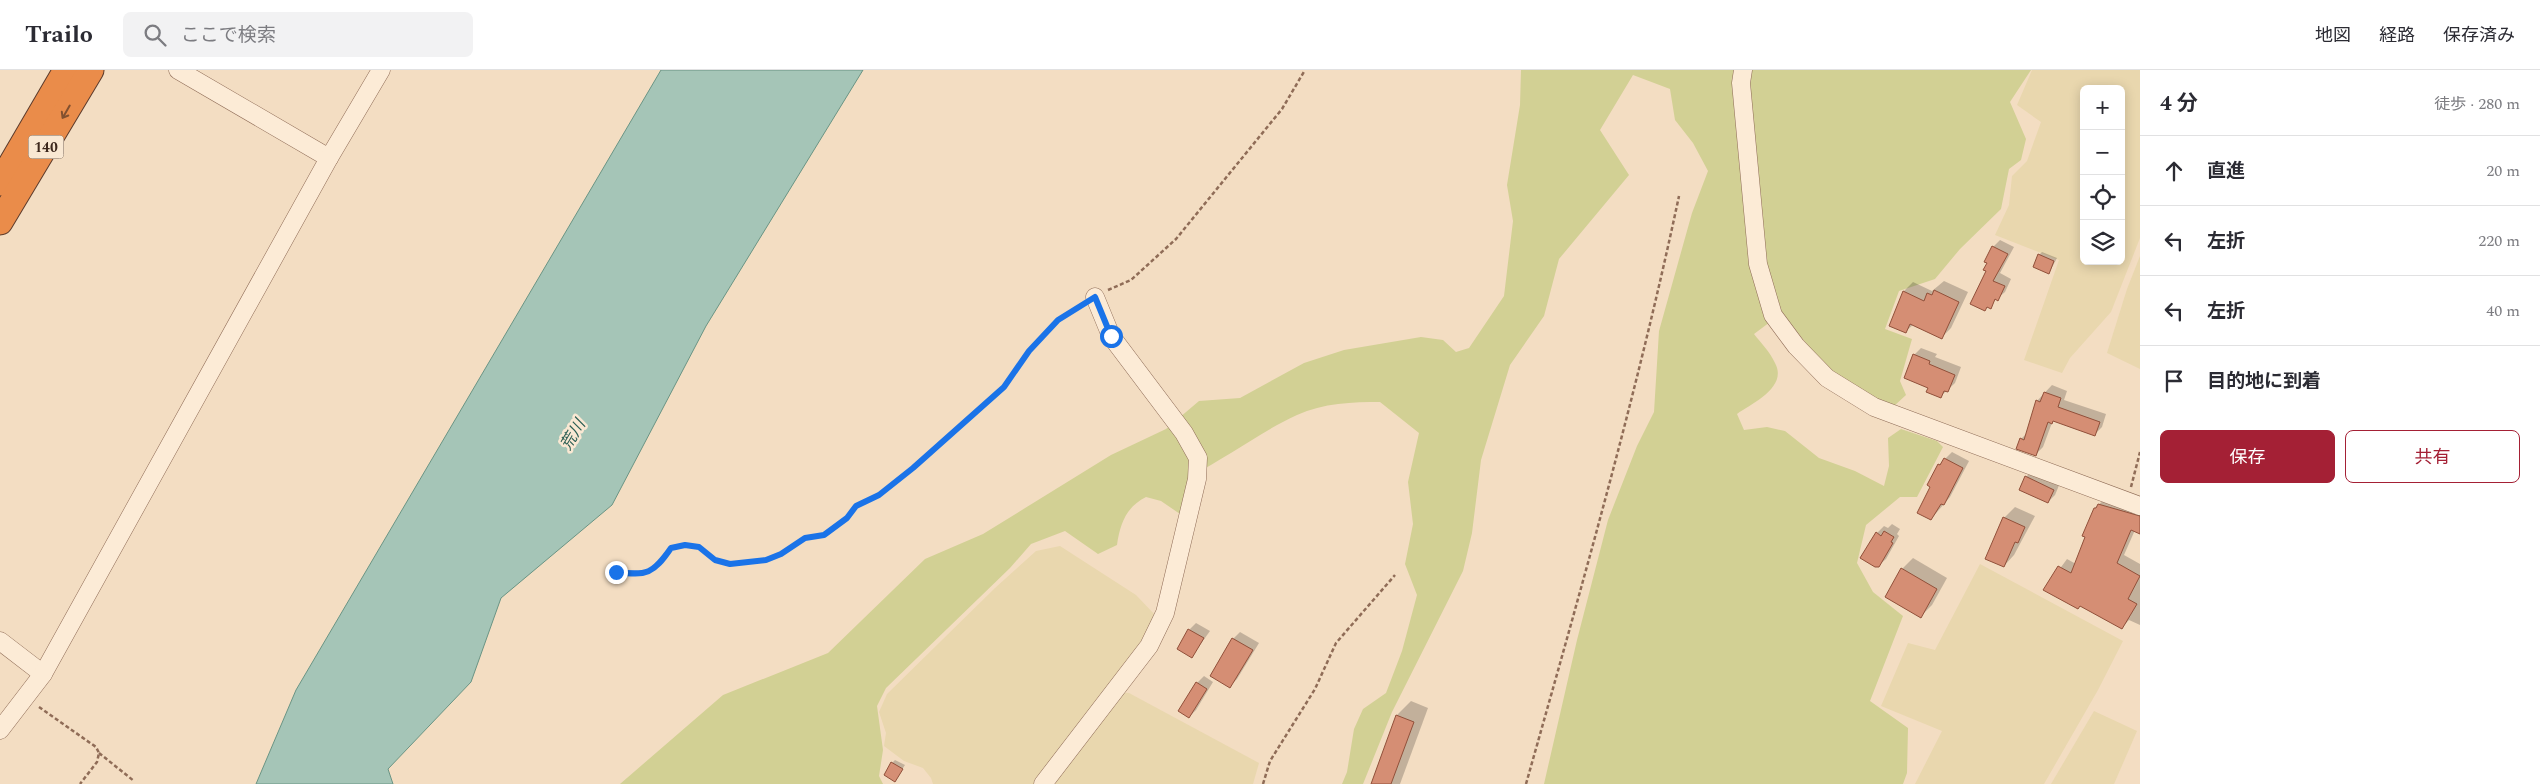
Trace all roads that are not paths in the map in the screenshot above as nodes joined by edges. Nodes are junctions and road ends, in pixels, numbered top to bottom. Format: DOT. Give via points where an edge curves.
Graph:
graph roads {
  1 [pos="66,70"];
  2 [pos="90,70"];
  3 [pos="178,70"];
  4 [pos="381,70"];
  5 [pos="1743,70"];
  6 [pos="329,158"];
  7 [pos="0,183"];
  8 [pos="0,222"];
  9 [pos="1095,297"];
  10 [pos="2134,503"];
  11 [pos="0,641"];
  12 [pos="43,674"];
  13 [pos="0,730"];
  14 [pos="1043,784"];
  1 -- 7 [label="highway, 140"];
  2 -- 8 [label="highway, 140, one-way"];
  3 -- 6 [label="street"];
  4 -- 6 [label="street"];
  5 -- 10 [label="street" via="1741,83 1758,264 1772,315 1796,346 1827,378 1874,407"];
  6 -- 12 [label="street"];
  9 -- 14 [label="street" via="1111,336 1194,450 1198,458 1197,479 1165,613 1149,646"];
  11 -- 12 [label="street"];
  12 -- 13 [label="street"];
}
